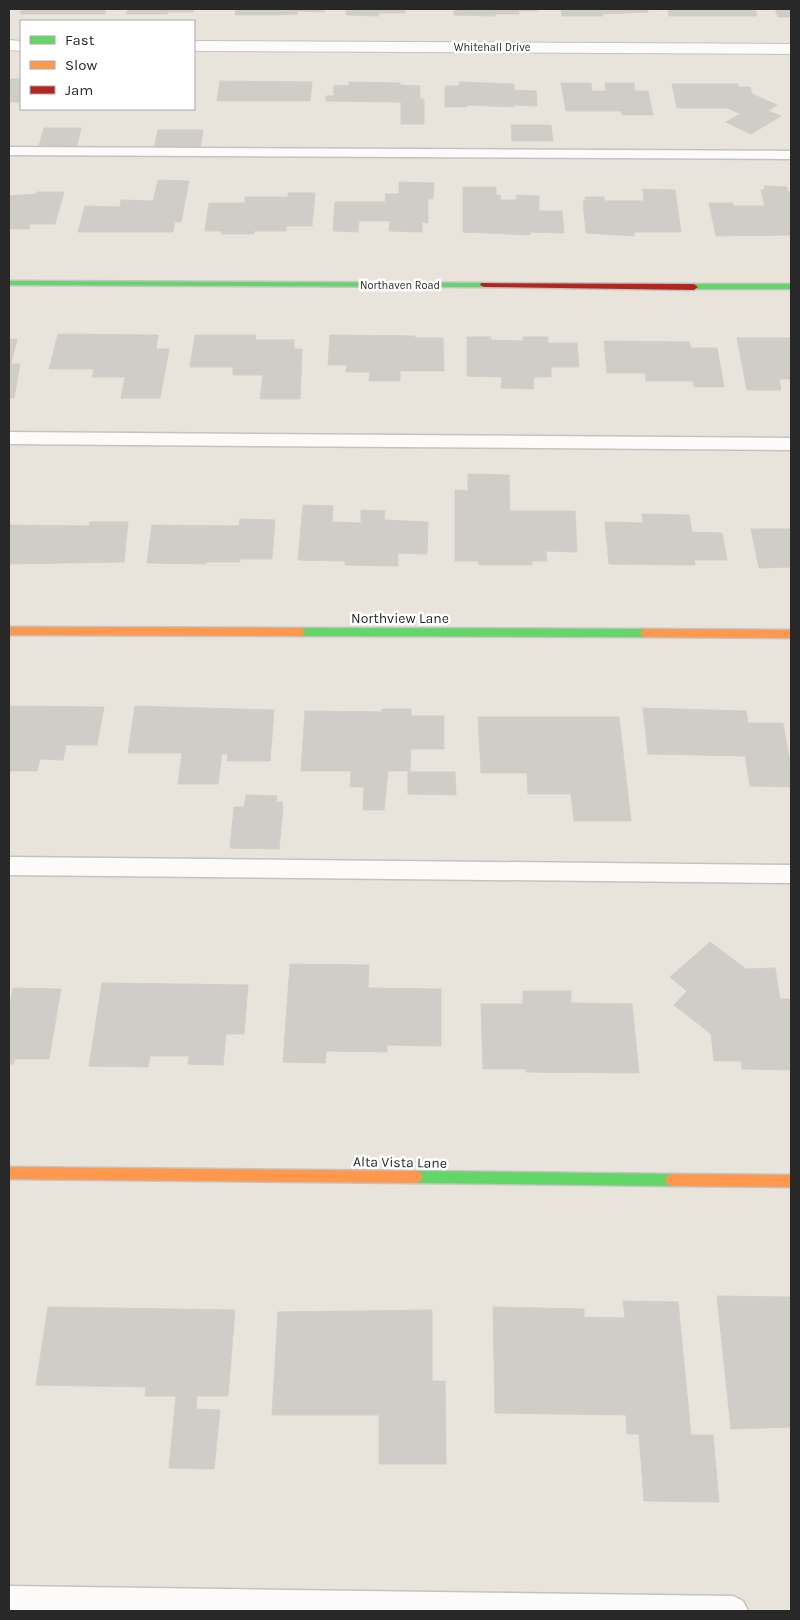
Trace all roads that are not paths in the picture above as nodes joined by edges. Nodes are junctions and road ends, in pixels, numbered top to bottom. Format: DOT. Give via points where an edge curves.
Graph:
graph roads {
  1 [pos="195,46"];
  2 [pos="791,49"];
  3 [pos="9,152"];
  4 [pos="791,155"];
  5 [pos="9,283"];
  6 [pos="791,287"];
  7 [pos="9,438"];
  8 [pos="791,444"];
  9 [pos="9,631"];
  10 [pos="791,634"];
  11 [pos="9,866"];
  12 [pos="791,874"];
  13 [pos="9,1174"];
  14 [pos="791,1181"];
  15 [pos="9,1601"];
  16 [pos="733,1611"];
  1 -- 2 [label="street, Whitehall Drive"];
  3 -- 4 [label="lane"];
  5 -- 6 [label="street, Northaven Road"];
  7 -- 8 [label="lane"];
  9 -- 10 [label="street, Northview Lane"];
  11 -- 12 [label="lane"];
  13 -- 14 [label="street, Alta Vista Lane"];
  15 -- 16 [label="lane"];
}
